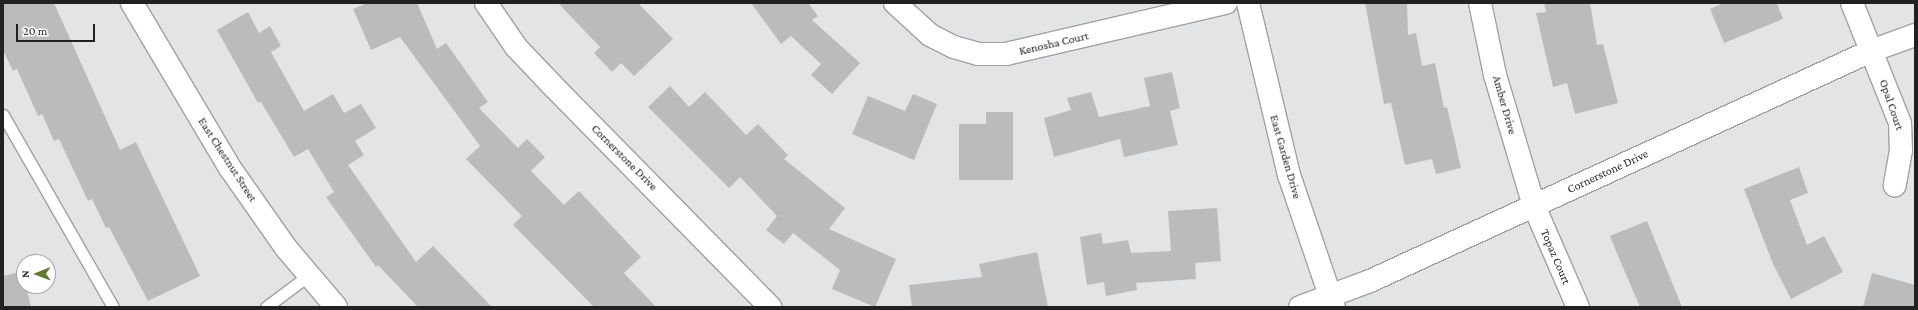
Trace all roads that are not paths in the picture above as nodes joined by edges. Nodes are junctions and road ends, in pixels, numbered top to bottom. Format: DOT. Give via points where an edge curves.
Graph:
graph roads {
  1 [pos="132,3"];
  2 [pos="486,3"];
  3 [pos="894,3"];
  4 [pos="1226,3"];
  5 [pos="1248,3"];
  6 [pos="1480,3"];
  7 [pos="1852,3"];
  8 [pos="1915,35"];
  9 [pos="1871,51"];
  10 [pos="3,116"];
  11 [pos="1895,185"];
  12 [pos="1534,206"];
  13 [pos="309,275"];
  14 [pos="1332,302"];
  15 [pos="113,307"];
  16 [pos="266,307"];
  17 [pos="336,307"];
  18 [pos="770,307"];
  19 [pos="1300,307"];
  20 [pos="1578,307"];
  1 -- 13 [label="street, East Chestnut Street" via="230,168"];
  2 -- 18 [label="street, Cornerstone Drive" via="516,47"];
  3 -- 4 [label="street, Kenosha Court" via="930,35 954,47 978,54 1006,54"];
  5 -- 14 [label="street, East Garden Drive" via="1289,175"];
  6 -- 12 [label="street, Amber Drive" via="1495,75"];
  7 -- 9 [label="street"];
  8 -- 9 [label="street, Cornerstone Drive"];
  9 -- 11 [label="street, Opal Court" via="1900,123 1901,150"];
  9 -- 12 [label="street, Cornerstone Drive"];
  10 -- 15 [label="lane"];
  12 -- 14 [label="street, Cornerstone Drive"];
  12 -- 20 [label="street, Topaz Court"];
  13 -- 16 [label="lane"];
  13 -- 17 [label="street, East Chestnut Street"];
  14 -- 19 [label="street, Cornerstone Drive"];
}
